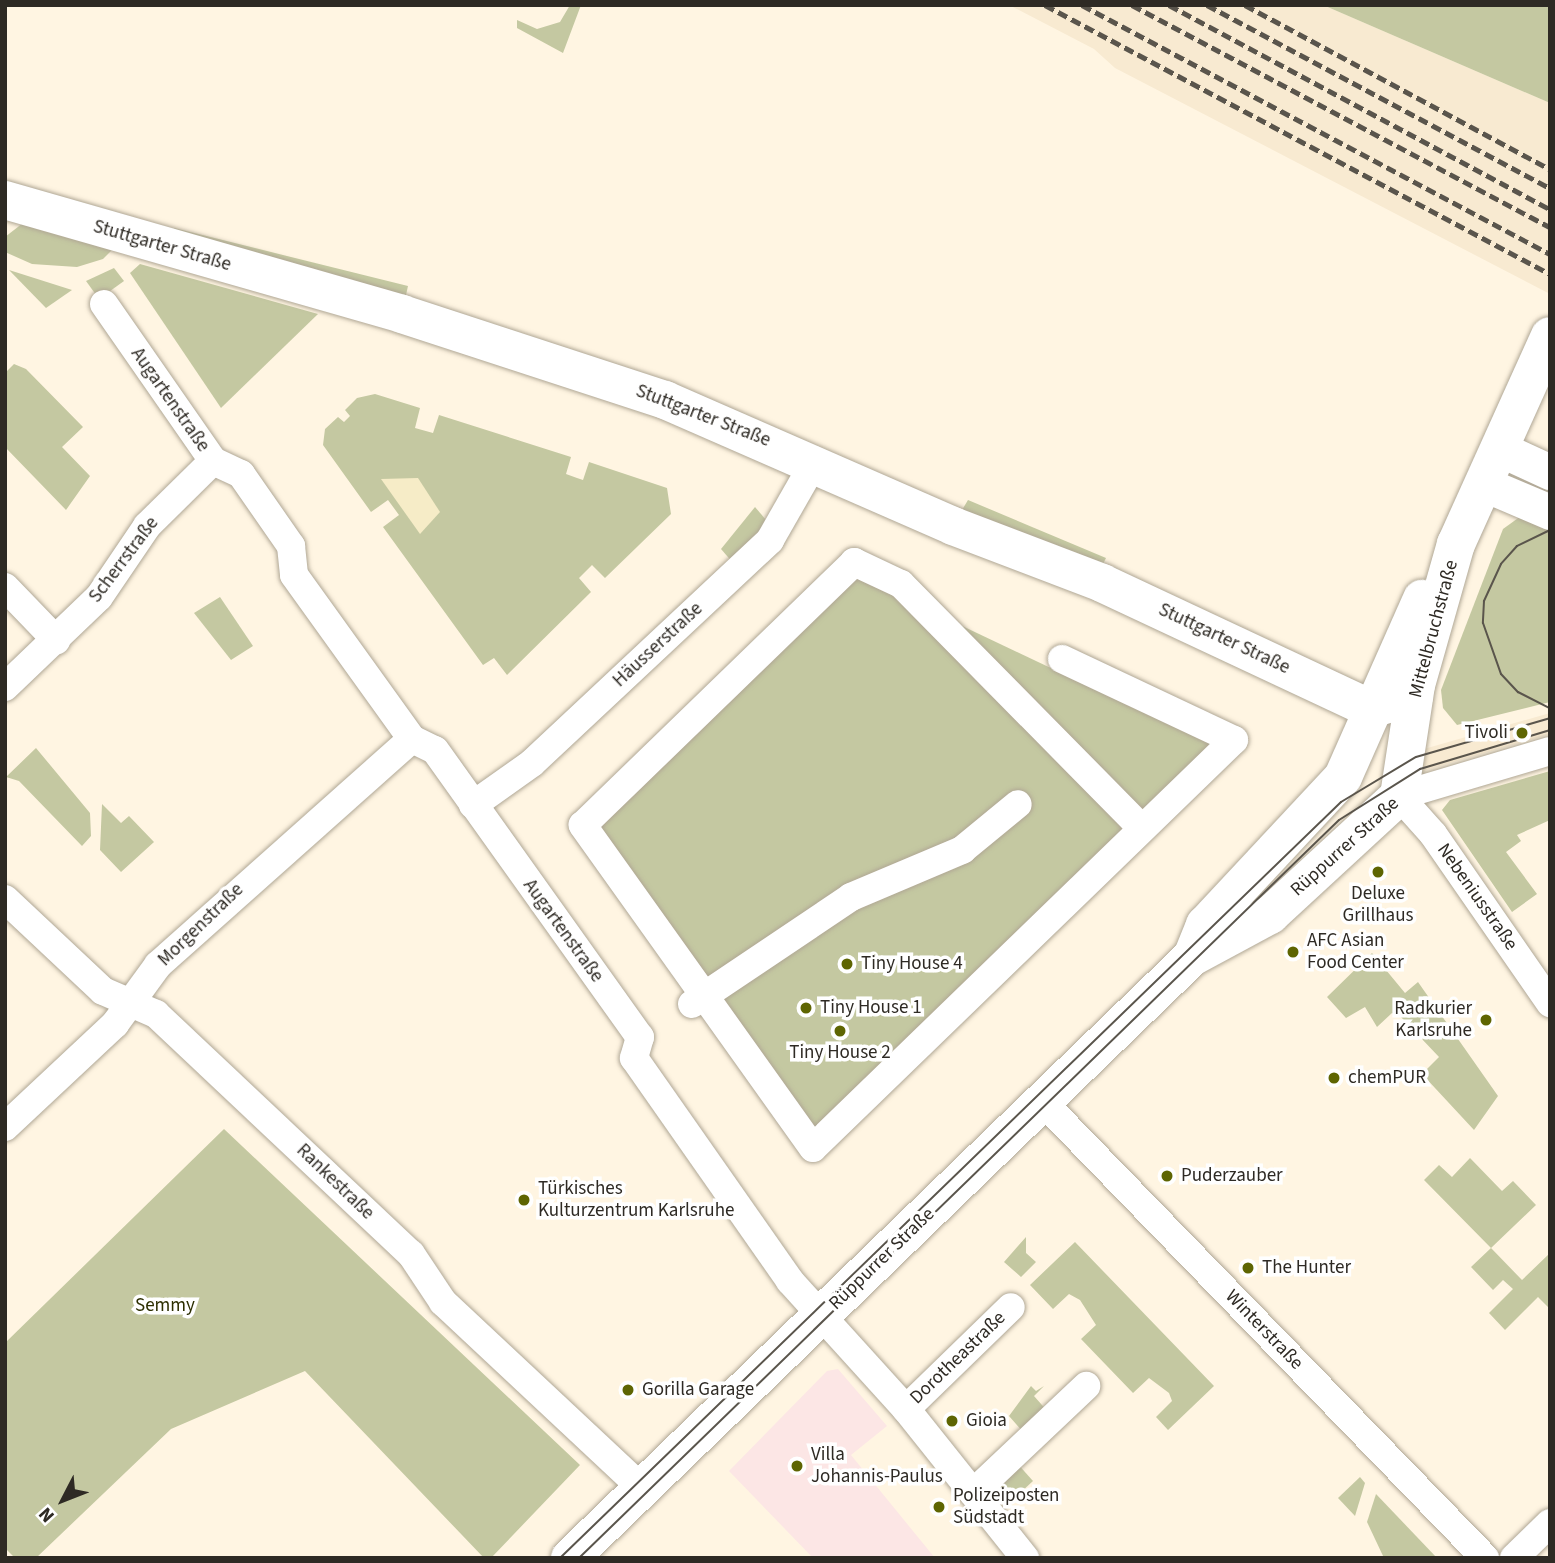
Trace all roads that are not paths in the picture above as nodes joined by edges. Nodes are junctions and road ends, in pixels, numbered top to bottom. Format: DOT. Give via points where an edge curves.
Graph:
graph roads {
  1 [pos="10,209"];
  2 [pos="104,304"];
  3 [pos="1550,337"];
  4 [pos="1500,449"];
  5 [pos="213,461"];
  6 [pos="815,461"];
  7 [pos="1550,472"];
  8 [pos="1484,484"];
  9 [pos="1550,512"];
  10 [pos="1456,544"];
  11 [pos="5,587"];
  12 [pos="56,640"];
  13 [pos="1062,659"];
  14 [pos="5,687"];
  15 [pos="1414,696"];
  16 [pos="1371,709"];
  17 [pos="412,739"];
  18 [pos="1550,751"];
  19 [pos="1399,796"];
  20 [pos="1018,804"];
  21 [pos="473,805"];
  22 [pos="1142,828"];
  23 [pos="5,899"];
  24 [pos="1192,957"];
  25 [pos="698,1000"];
  26 [pos="131,1002"];
  27 [pos="1550,1003"];
  28 [pos="1043,1102"];
  29 [pos="5,1127"];
  30 [pos="1011,1307"];
  31 [pos="823,1316"];
  32 [pos="1086,1386"];
  33 [pos="906,1409"];
  34 [pos="644,1490"];
  35 [pos="973,1493"];
  36 [pos="1550,1523"];
  37 [pos="570,1558"];
  38 [pos="1025,1558"];
  39 [pos="1485,1558"];
  40 [pos="1514,1558"];
  1 -- 6 [label="main road, Stuttgarter Straße" via="535,356"];
  2 -- 5 [label="street, Augartenstraße"];
  3 -- 4 [label="main road, Mittelbruchstraße"];
  4 -- 7 [label="street"];
  4 -- 8 [label="main road, Mittelbruchstraße"];
  5 -- 12 [label="street, Scherrstraße" via="147,526 99,597"];
  5 -- 17 [label="street, Augartenstraße" via="241,474 291,546 295,575"];
  6 -- 16 [label="main road, Stuttgarter Straße" via="953,526 1102,583"];
  6 -- 21 [label="street, Häusserstraße" via="770,540 532,763"];
  8 -- 9 [label="street"];
  8 -- 10 [label="main road, Mittelbruchstraße"];
  10 -- 15 [label="main road, Mittelbruchstraße"];
  10 -- 16 [label="main road, Mittelbruchstraße" via="1423,596"];
  11 -- 12 [label="street"];
  12 -- 14 [label="street, Scherrstraße"];
  13 -- 22 [label="street" via="1234,740"];
  15 -- 16 [label="main road"];
  15 -- 19 [label="main road, Mittelbruchstraße"];
  16 -- 19 [label="main road"];
  16 -- 24 [label="main road, Rüppurrer Straße" via="1343,777 1205,925"];
  17 -- 21 [label="street, Augartenstraße" via="435,750"];
  17 -- 26 [label="street, Morgenstraße" via="286,854 261,867 158,965"];
  18 -- 19 [label="street, Rüppurrer Straße"];
  19 -- 24 [label="main road, Rüppurrer Straße" via="1270,915"];
  19 -- 27 [label="street, Nebeniusstraße" via="1433,834"];
  20 -- 25 [label="street" via="962,850 863,890"];
  21 -- 31 [label="street, Augartenstraße" via="640,1037 634,1058 790,1281"];
  22 -- 25 [label="street" via="813,1148"];
  22 -- 25 [label="street" via="901,584 854,562 583,825"];
  23 -- 26 [label="street, Rankestraße" via="103,990"];
  24 -- 28 [label="main road, Rüppurrer Straße"];
  26 -- 29 [label="street, Morgenstraße"];
  26 -- 34 [label="street, Rankestraße" via="156,1014 253,1103 411,1254 443,1302"];
  28 -- 31 [label="main road, Rüppurrer Straße"];
  28 -- 39 [label="street, Winterstraße"];
  30 -- 33 [label="street, Dorotheastraße"];
  31 -- 33 [label="street, Augartenstraße"];
  31 -- 34 [label="main road, Rüppurrer Straße"];
  32 -- 35 [label="street"];
  33 -- 35 [label="street, Augartenstraße"];
  34 -- 37 [label="main road, Rüppurrer Straße"];
  35 -- 38 [label="street, Augartenstraße"];
  36 -- 40 [label="street"];
}
